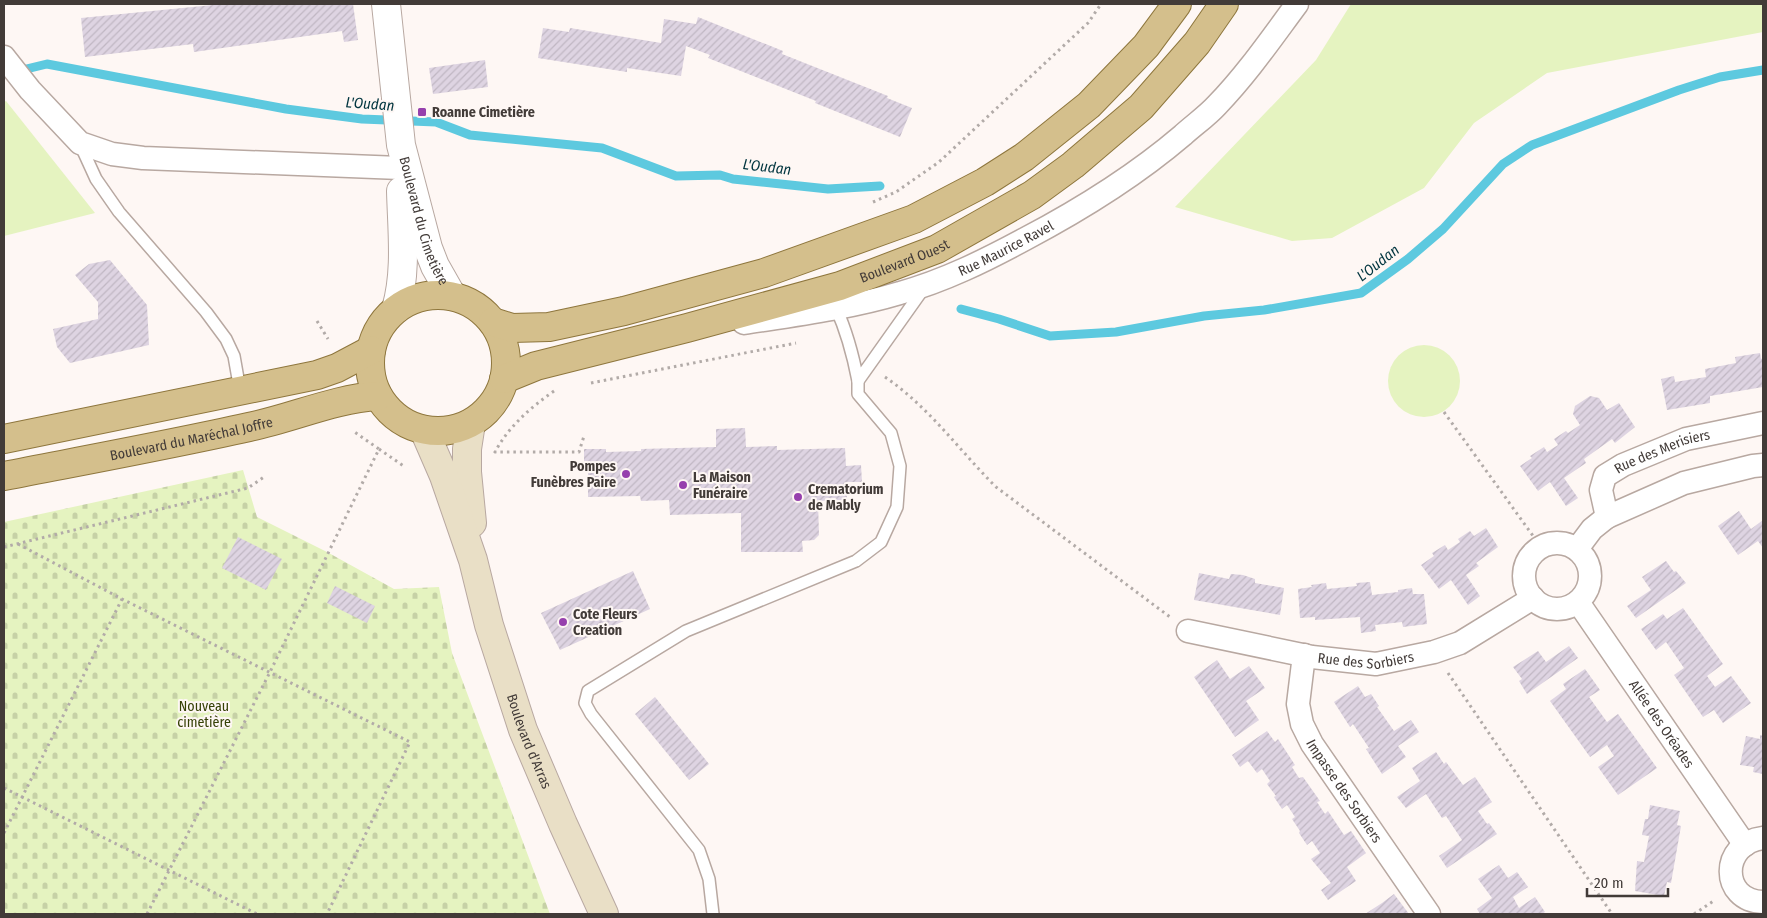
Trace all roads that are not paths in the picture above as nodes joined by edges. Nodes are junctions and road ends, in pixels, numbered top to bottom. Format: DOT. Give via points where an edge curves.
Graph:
graph roads {
  1 [pos="386,4"];
  2 [pos="1176,4"];
  3 [pos="1224,4"];
  4 [pos="1297,4"];
  5 [pos="4,58"];
  6 [pos="80,143"];
  7 [pos="401,156"];
  8 [pos="926,285"];
  9 [pos="452,296"];
  10 [pos="836,308"];
  11 [pos="396,309"];
  12 [pos="493,322"];
  13 [pos="632,342"];
  14 [pos="371,350"];
  15 [pos="504,379"];
  16 [pos="858,381"];
  17 [pos="240,390"];
  18 [pos="378,396"];
  19 [pos="471,422"];
  20 [pos="1763,423"];
  21 [pos="424,430"];
  22 [pos="4,439"];
  23 [pos="1763,466"];
  24 [pos="4,476"];
  25 [pos="1607,517"];
  26 [pos="1577,549"];
  27 [pos="473,560"];
  28 [pos="1533,598"];
  29 [pos="1578,602"];
  30 [pos="1188,631"];
  31 [pos="1304,655"];
  32 [pos="1754,842"];
  33 [pos="1763,902"];
  34 [pos="604,914"];
  35 [pos="713,914"];
  36 [pos="1429,914"];
  1 -- 7 [label="street, Boulevard du Cimetière"];
  2 -- 12 [label="main road" via="1146,46 1089,105 1024,157 986,182 914,219 764,272 624,311 549,327 512,328"];
  3 -- 13 [label="main road, Boulevard Ouest" via="1197,43 1141,107 1073,166 1032,195 936,249 840,286"];
  4 -- 8 [label="street, Rue Maurice Ravel" via="1216,107 1132,176 1078,211 1009,248"];
  5 -- 6 [label="street"];
  6 -- 7 [label="street" via="112,154 143,158"];
  6 -- 17 [label="lane" via="96,179 119,212 226,339 234,356"];
  7 -- 9 [label="street, Boulevard du Cimetière" via="428,248"];
  7 -- 11 [label="street, Boulevard du Cimetière" via="402,291"];
  8 -- 10 [label="street, Rue Maurice Ravel"];
  8 -- 16 [label="lane"];
  9 -- 11 [label="main road" via="432,295 414,299"];
  9 -- 12 [label="main road" via="474,303"];
  10 -- 13 [label="street, Rue Maurice Ravel"];
  10 -- 16 [label="lane" via="846,331"];
  11 -- 14 [label="main road" via="383,322"];
  12 -- 15 [label="main road" via="506,353"];
  13 -- 15 [label="main road, Boulevard Ouest" via="536,366"];
  14 -- 17 [label="main road" via="317,375"];
  14 -- 18 [label="main road" via="369,364"];
  15 -- 19 [label="main road" via="492,405"];
  16 -- 35 [label="lane" via="858,394 891,433 900,466 897,507 881,542 856,561 686,631 588,691 584,703 699,850 709,878"];
  17 -- 22 [label="main road"];
  18 -- 21 [label="main road" via="392,414"];
  18 -- 24 [label="main road, Boulevard du Maréchal Joffre" via="326,404 251,427"];
  19 -- 21 [label="main road" via="458,428"];
  19 -- 27 [label="main road, Boulevard d'Arras" via="466,472"];
  20 -- 25 [label="street, Rue des Merisiers" via="1686,439 1623,465 1605,476 1601,490"];
  21 -- 27 [label="main road, Boulevard d'Arras" via="439,462"];
  23 -- 25 [label="street" via="1684,483"];
  25 -- 26 [label="street" via="1592,529"];
  26 -- 28 [label="street" via="1566,543 1554,542 1532,554 1524,576 1526,588"];
  26 -- 29 [label="street" via="1586,558 1590,569 1586,593"];
  27 -- 34 [label="main road, Boulevard d'Arras" via="489,625 523,730"];
  28 -- 29 [label="street" via="1543,606 1555,609"];
  28 -- 31 [label="street, Rue des Sorbiers" via="1460,643 1434,652 1376,664"];
  29 -- 32 [label="street, Allée des Oréades"];
  30 -- 31 [label="street, Rue des Sorbiers"];
  31 -- 36 [label="street, Impasse des Sorbiers" via="1298,704 1302,724 1312,744"];
  32 -- 33 [label="street, Allée des Oréades" via="1738,849 1730,874 1735,887 1744,896"];
}
